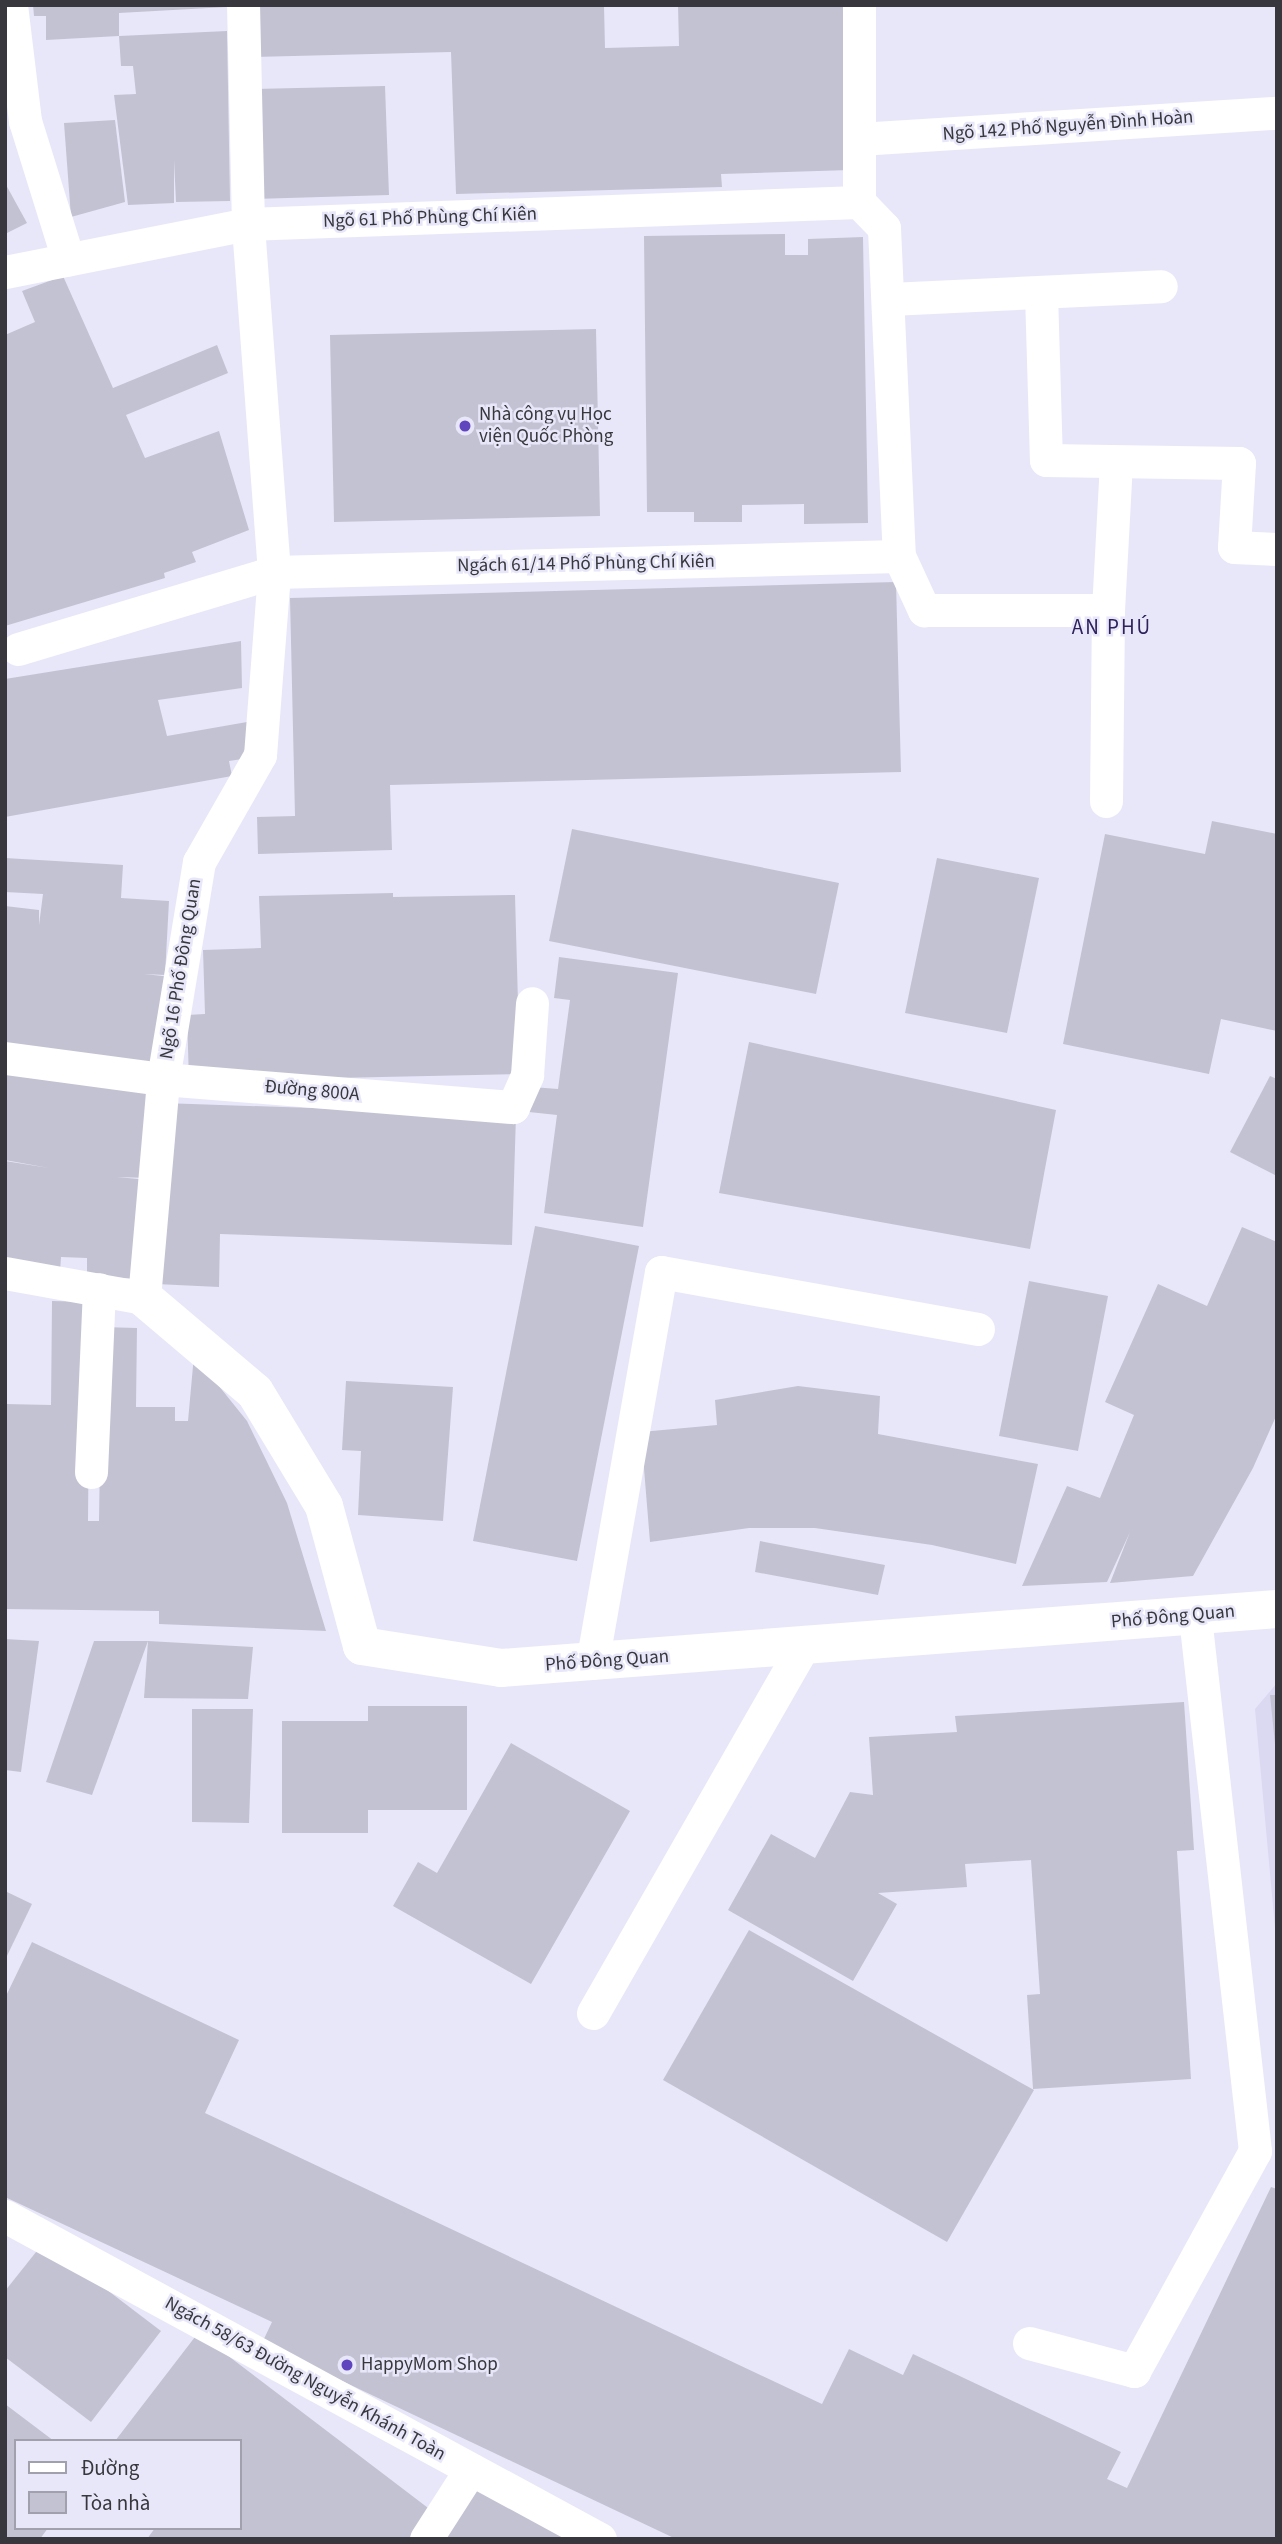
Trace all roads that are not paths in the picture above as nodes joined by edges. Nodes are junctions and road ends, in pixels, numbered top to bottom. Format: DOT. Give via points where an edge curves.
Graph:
graph roads {
  1 [pos="11,5"];
  2 [pos="243,5"];
  3 [pos="859,5"];
  4 [pos="1277,113"];
  5 [pos="859,139"];
  6 [pos="859,202"];
  7 [pos="248,225"];
  8 [pos="68,259"];
  9 [pos="5,272"];
  10 [pos="1161,286"];
  11 [pos="1041,293"];
  12 [pos="890,299"];
  13 [pos="1116,462"];
  14 [pos="1277,549"];
  15 [pos="899,556"];
  16 [pos="274,572"];
  17 [pos="1108,610"];
  18 [pos="18,649"];
  19 [pos="1106,802"];
  20 [pos="532,1003"];
  21 [pos="5,1058"];
  22 [pos="163,1079"];
  23 [pos="5,1273"];
  24 [pos="99,1289"];
  25 [pos="144,1298"];
  26 [pos="978,1329"];
  27 [pos="91,1472"];
  28 [pos="1277,1608"];
  29 [pos="1195,1616"];
  30 [pos="804,1644"];
  31 [pos="592,1663"];
  32 [pos="593,2013"];
  33 [pos="1266,2156"];
  34 [pos="7,2220"];
  35 [pos="1029,2343"];
  36 [pos="471,2469"];
  37 [pos="426,2539"];
  38 [pos="600,2539"];
  1 -- 8 [label="lane" via="25,121"];
  2 -- 7 [label="lane"];
  3 -- 5 [label="lane"];
  4 -- 5 [label="lane, Ngõ 142 Phố Nguyễn Đình Hoàn"];
  5 -- 6 [label="lane"];
  6 -- 7 [label="lane, Ngõ 61 Phố Phùng Chí Kiên"];
  6 -- 12 [label="lane" via="884,228"];
  7 -- 8 [label="lane, Ngõ 61 Phố Phùng Chí Kiên"];
  7 -- 16 [label="lane"];
  8 -- 9 [label="lane, Ngõ 61 Phố Phùng Chí Kiên"];
  10 -- 11 [label="lane"];
  11 -- 12 [label="lane"];
  11 -- 13 [label="lane" via="1046,460"];
  12 -- 15 [label="lane"];
  13 -- 14 [label="lane" via="1239,464 1234,547"];
  13 -- 17 [label="lane"];
  15 -- 16 [label="lane, Ngách 61/14 Phố Phùng Chí Kiên"];
  15 -- 17 [label="lane" via="924,610"];
  16 -- 18 [label="lane, Ngách 61/14 Phố Phùng Chí Kiên"];
  16 -- 22 [label="lane, Ngõ 16 Phố Đông Quan" via="260,755 199,862"];
  17 -- 19 [label="lane"];
  20 -- 22 [label="lane, Đường 800A" via="527,1075 513,1107"];
  21 -- 22 [label="lane, Đường 800A"];
  22 -- 25 [label="lane, Ngõ 16 Phố Đông Quan"];
  23 -- 24 [label="lane"];
  24 -- 25 [label="lane"];
  24 -- 27 [label="lane"];
  25 -- 31 [label="street, Phố Đông Quan" via="255,1392 324,1506 362,1646 501,1668"];
  26 -- 31 [label="lane" via="661,1272"];
  28 -- 29 [label="street, Phố Đông Quan"];
  29 -- 30 [label="street, Phố Đông Quan"];
  29 -- 33 [label="lane"];
  30 -- 31 [label="street, Phố Đông Quan"];
  30 -- 32 [label="lane"];
  33 -- 35 [label="lane" via="1134,2371"];
  34 -- 36 [label="lane, Ngách 58/63 Đường Nguyễn Khánh Toàn"];
  36 -- 37 [label="lane"];
  36 -- 38 [label="lane, Ngách 58/63 Đường Nguyễn Khánh Toàn"];
}
